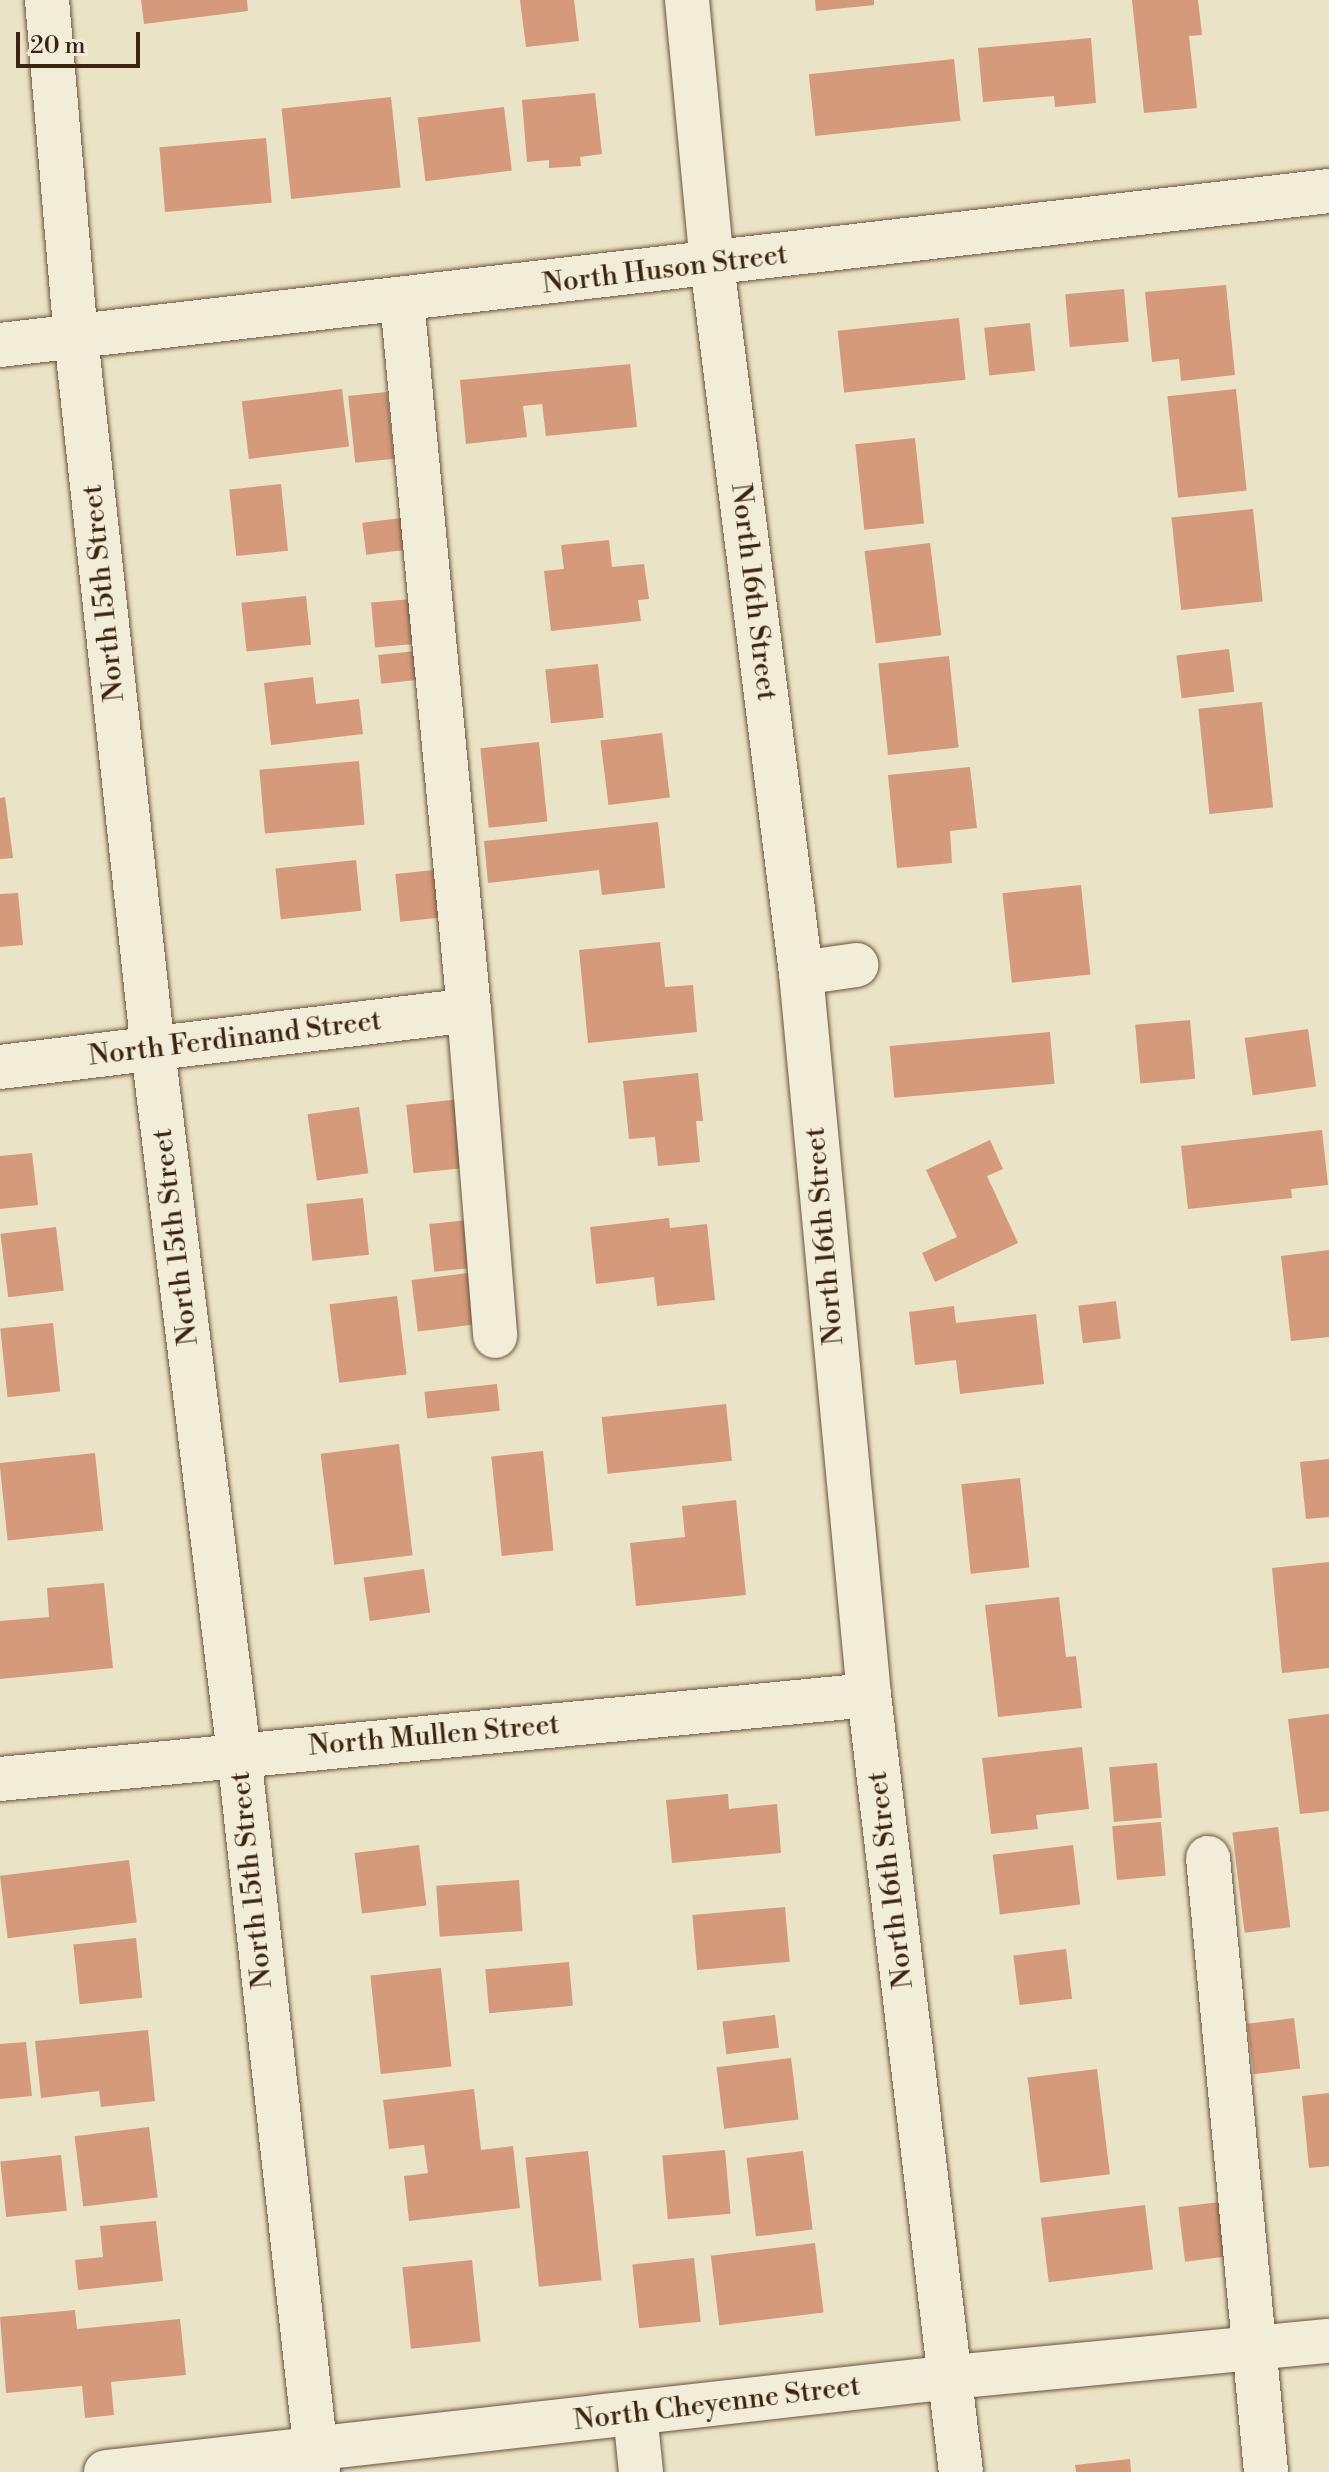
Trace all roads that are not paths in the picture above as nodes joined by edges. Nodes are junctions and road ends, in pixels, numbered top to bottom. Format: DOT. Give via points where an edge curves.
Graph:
graph roads {
  1 [pos="47,0"];
  2 [pos="687,0"];
  3 [pos="1329,191"];
  4 [pos="712,264"];
  5 [pos="402,300"];
  6 [pos="76,337"];
  7 [pos="0,345"];
  8 [pos="856,965"];
  9 [pos="801,973"];
  10 [pos="469,1010"];
  11 [pos="153,1050"];
  12 [pos="0,1067"];
  13 [pos="495,1336"];
  14 [pos="869,1695"];
  15 [pos="239,1754"];
  16 [pos="0,1779"];
  17 [pos="1208,1858"];
  18 [pos="1329,2341"];
  19 [pos="1255,2348"];
  20 [pos="952,2377"];
  21 [pos="635,2413"];
  22 [pos="317,2461"];
  23 [pos="106,2472"];
  24 [pos="641,2472"];
  25 [pos="961,2472"];
  26 [pos="1266,2472"];
  1 -- 6 [label="street, North 15th Street"];
  2 -- 4 [label="street, North 16th Street"];
  3 -- 4 [label="street, North Huson Street"];
  4 -- 5 [label="street, North Huson Street"];
  4 -- 9 [label="street, North 16th Street"];
  5 -- 6 [label="street, North Huson Street"];
  5 -- 10 [label="street"];
  6 -- 7 [label="street, North Huson Street"];
  6 -- 11 [label="street, North 15th Street"];
  8 -- 9 [label="street"];
  9 -- 14 [label="street, North 16th Street"];
  10 -- 11 [label="street, North Ferdinand Street"];
  10 -- 13 [label="street"];
  11 -- 12 [label="street, North Ferdinand Street"];
  11 -- 15 [label="street, North 15th Street"];
  14 -- 15 [label="street, North Mullen Street"];
  14 -- 20 [label="street, North 16th Street"];
  15 -- 16 [label="street, North Mullen Street"];
  15 -- 22 [label="street, North 15th Street"];
  17 -- 19 [label="street"];
  18 -- 19 [label="street, North Cheyenne Street"];
  19 -- 20 [label="street, North Cheyenne Street"];
  19 -- 26 [label="street"];
  20 -- 21 [label="street, North Cheyenne Street"];
  20 -- 25 [label="street, North 16th Street"];
  21 -- 22 [label="street, North Cheyenne Street"];
  21 -- 24 [label="street"];
  22 -- 23 [label="street, North Cheyenne Street"];
}
